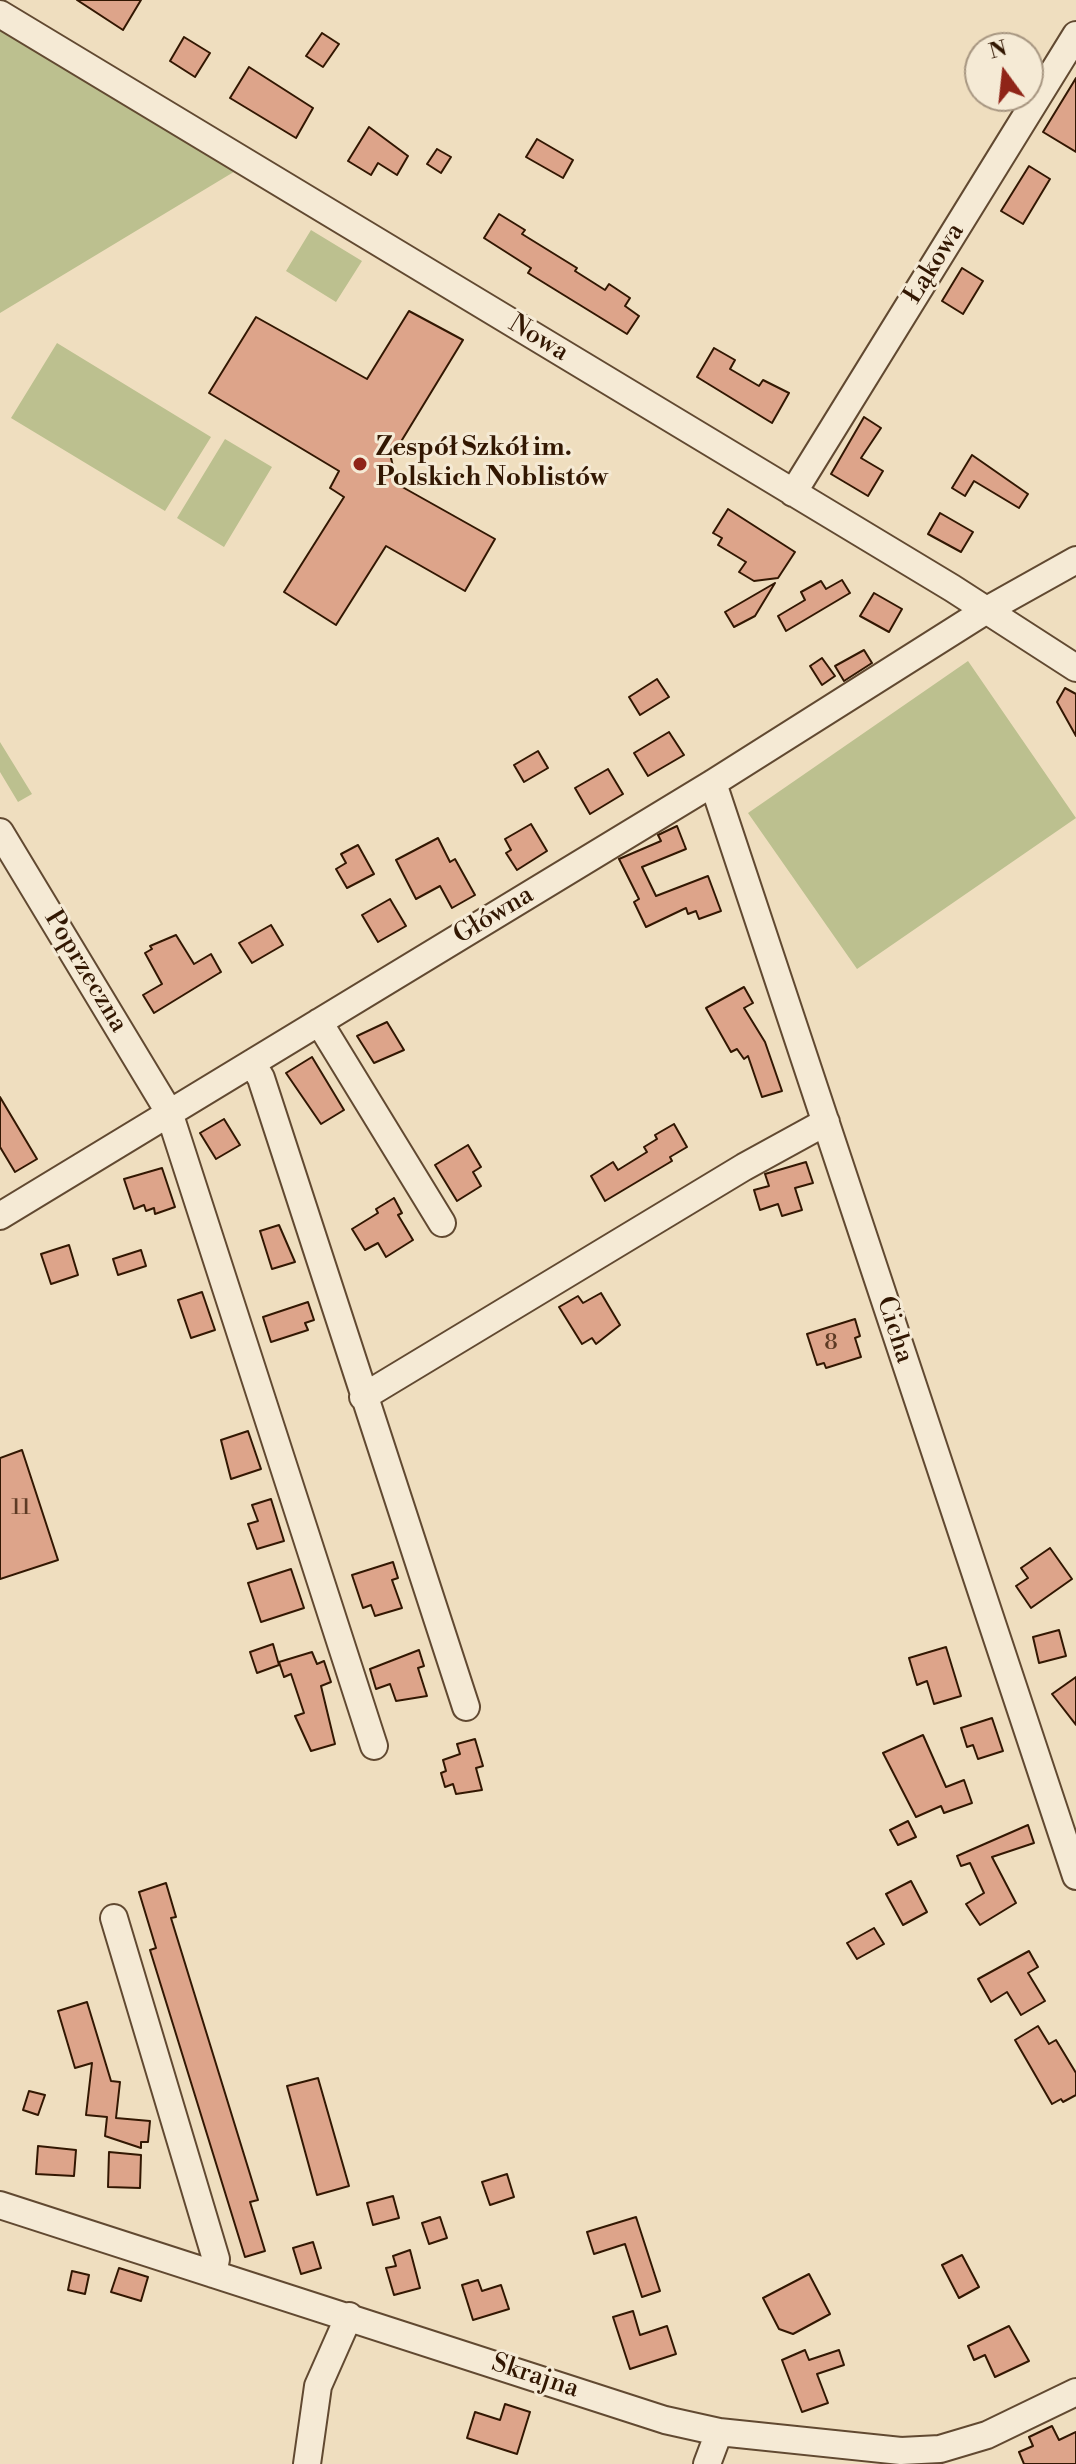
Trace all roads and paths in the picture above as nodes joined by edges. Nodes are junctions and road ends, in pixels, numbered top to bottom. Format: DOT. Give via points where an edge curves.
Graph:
graph roads {
  1 [pos="0,14"];
  2 [pos="1076,35"];
  3 [pos="793,493"];
  4 [pos="1076,560"];
  5 [pos="985,611"];
  6 [pos="1076,668"];
  7 [pos="713,783"];
  8 [pos="0,832"];
  9 [pos="319,1022"];
  10 [pos="252,1063"];
  11 [pos="169,1112"];
  12 [pos="826,1122"];
  13 [pos="0,1216"];
  14 [pos="442,1223"];
  15 [pos="363,1397"];
  16 [pos="466,1707"];
  17 [pos="374,1746"];
  18 [pos="1076,1876"];
  19 [pos="114,1918"];
  20 [pos="0,2205"];
  21 [pos="213,2274"];
  22 [pos="349,2316"];
  23 [pos="1076,2392"];
  24 [pos="719,2432"];
  25 [pos="307,2464"];
  26 [pos="707,2464"];
  1 -- 3 [label="street, Nowa"];
  2 -- 3 [label="street, Łąkowa"];
  3 -- 5 [label="street, Nowa"];
  4 -- 5 [label="street"];
  5 -- 6 [label="street, Nowa"];
  5 -- 7 [label="street, Główna"];
  7 -- 9 [label="street, Główna"];
  7 -- 12 [label="street, Cicha"];
  8 -- 11 [label="street, Poprzeczna"];
  9 -- 10 [label="street, Główna"];
  9 -- 14 [label="street"];
  10 -- 11 [label="street, Główna"];
  10 -- 15 [label="street"];
  11 -- 13 [label="street, Główna"];
  11 -- 17 [label="street, Poprzeczna"];
  12 -- 15 [label="street"];
  12 -- 18 [label="street, Cicha"];
  15 -- 16 [label="street"];
  19 -- 21 [label="street" via="216,2259"];
  20 -- 21 [label="street, Skrajna"];
  21 -- 22 [label="street, Skrajna"];
  22 -- 24 [label="street, Skrajna" via="665,2420"];
  22 -- 25 [label="street" via="318,2386"];
  23 -- 24 [label="street, Skrajna" via="987,2435 940,2449 901,2451"];
  24 -- 26 [label="street"];
}
